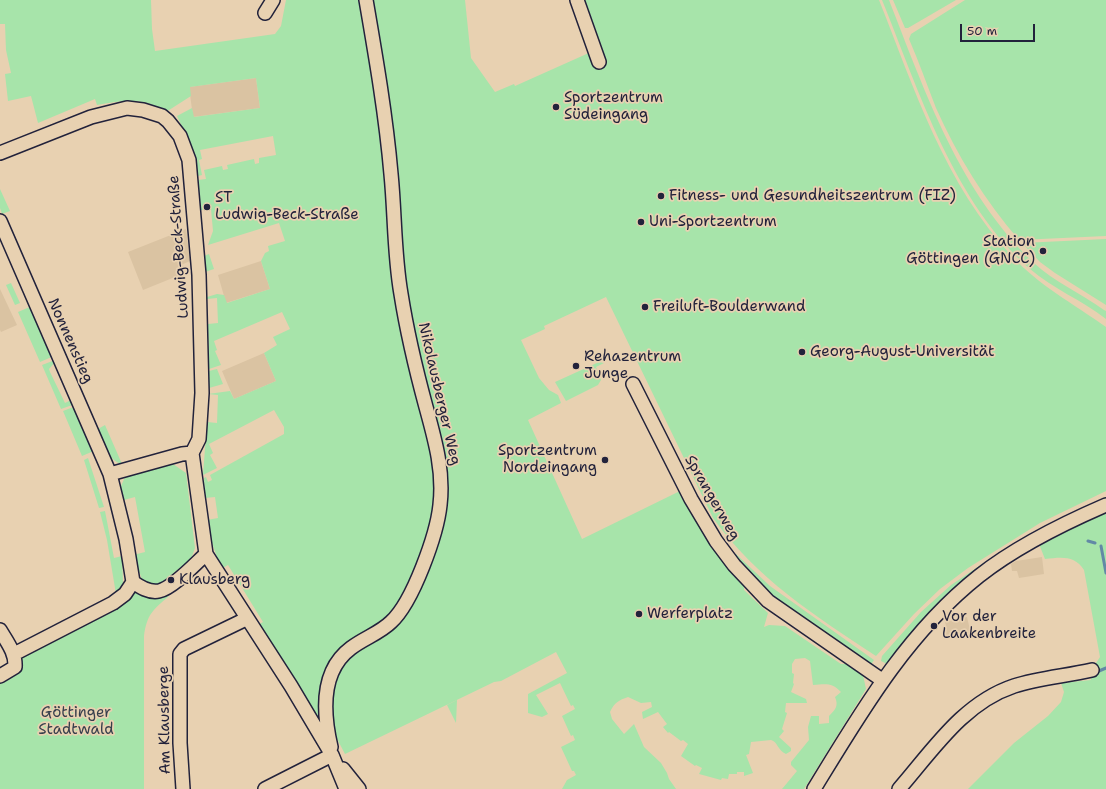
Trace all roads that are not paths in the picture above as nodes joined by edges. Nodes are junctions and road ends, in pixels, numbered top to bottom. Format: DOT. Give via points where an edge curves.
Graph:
graph roads {
  1 [pos="273,0"];
  2 [pos="366,0"];
  3 [pos="577,0"];
  4 [pos="265,13"];
  5 [pos="599,62"];
  6 [pos="0,154"];
  7 [pos="0,221"];
  8 [pos="633,384"];
  9 [pos="192,453"];
  10 [pos="110,474"];
  11 [pos="1106,505"];
  12 [pos="206,554"];
  13 [pos="133,582"];
  14 [pos="246,619"];
  15 [pos="0,630"];
  16 [pos="14,654"];
  17 [pos="1092,670"];
  18 [pos="0,676"];
  19 [pos="882,680"];
  20 [pos="332,755"];
  21 [pos="183,789"];
  22 [pos="265,789"];
  23 [pos="346,789"];
  24 [pos="358,789"];
  25 [pos="814,789"];
  26 [pos="899,789"];
  1 -- 4 [label="street"];
  2 -- 20 [label="street, Nikolausberger Weg" via="390,164 401,296 438,453 441,492 435,532 402,609 387,626 348,650 332,670 325,699"];
  3 -- 5 [label="street"];
  6 -- 9 [label="street, Ludwig-Beck-Straße" via="91,117 128,108 162,116 180,136 189,160 199,275 202,393 199,439"];
  7 -- 10 [label="street, Nonnenstieg"];
  8 -- 19 [label="street, Sprangerweg" via="691,499 734,565 768,601"];
  9 -- 10 [label="street"];
  9 -- 12 [label="street, Ludwig-Beck-Straße"];
  10 -- 13 [label="street, Nonnenstieg" via="126,539"];
  11 -- 19 [label="street" via="1039,536 980,575 934,618"];
  12 -- 13 [label="street" via="168,587 159,591 146,590"];
  12 -- 14 [label="street"];
  13 -- 16 [label="street" via="125,594 113,603"];
  14 -- 20 [label="street" via="291,686"];
  14 -- 21 [label="street, Am Klausberge" via="184,649 180,654"];
  15 -- 16 [label="street"];
  16 -- 18 [label="street" via="15,667"];
  17 -- 26 [label="street" via="1026,682 977,704 958,720"];
  19 -- 25 [label="street"];
  20 -- 22 [label="street"];
  20 -- 23 [label="street"];
  20 -- 24 [label="street"];
}
